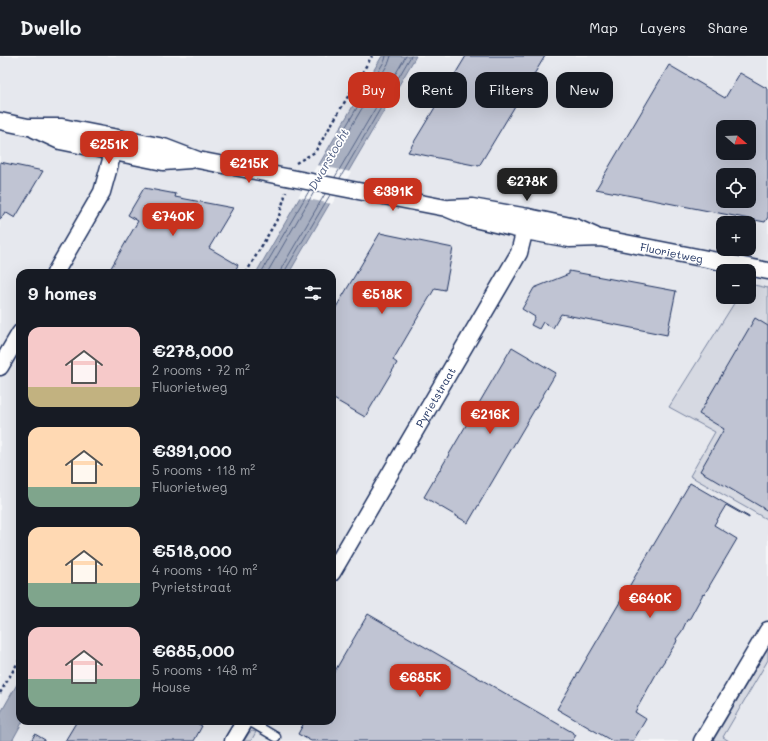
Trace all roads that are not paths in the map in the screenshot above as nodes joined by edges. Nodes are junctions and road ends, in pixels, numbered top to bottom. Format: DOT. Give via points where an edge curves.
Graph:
graph roads {
  1 [pos="0,121"];
  2 [pos="115,145"];
  3 [pos="526,224"];
  4 [pos="57,269"];
  5 [pos="768,271"];
  6 [pos="16,340"];
  7 [pos="0,367"];
  8 [pos="336,565"];
  9 [pos="768,630"];
  10 [pos="243,725"];
  11 [pos="256,725"];
  12 [pos="276,737"];
  13 [pos="233,741"];
  14 [pos="702,741"];
  1 -- 2 [label="street, Fluorietweg" via="28,127 62,127"];
  2 -- 3 [label="street, Fluorietweg" via="164,147 198,160 446,208 472,207"];
  2 -- 4 [label="street" via="102,192"];
  3 -- 5 [label="street, Fluorietweg" via="575,227 600,238"];
  3 -- 8 [label="street, Pyrietstraat" via="519,253"];
  6 -- 7 [label="street"];
  9 -- 14 [label="street"];
  10 -- 13 [label="street"];
  11 -- 12 [label="lane"];
}
